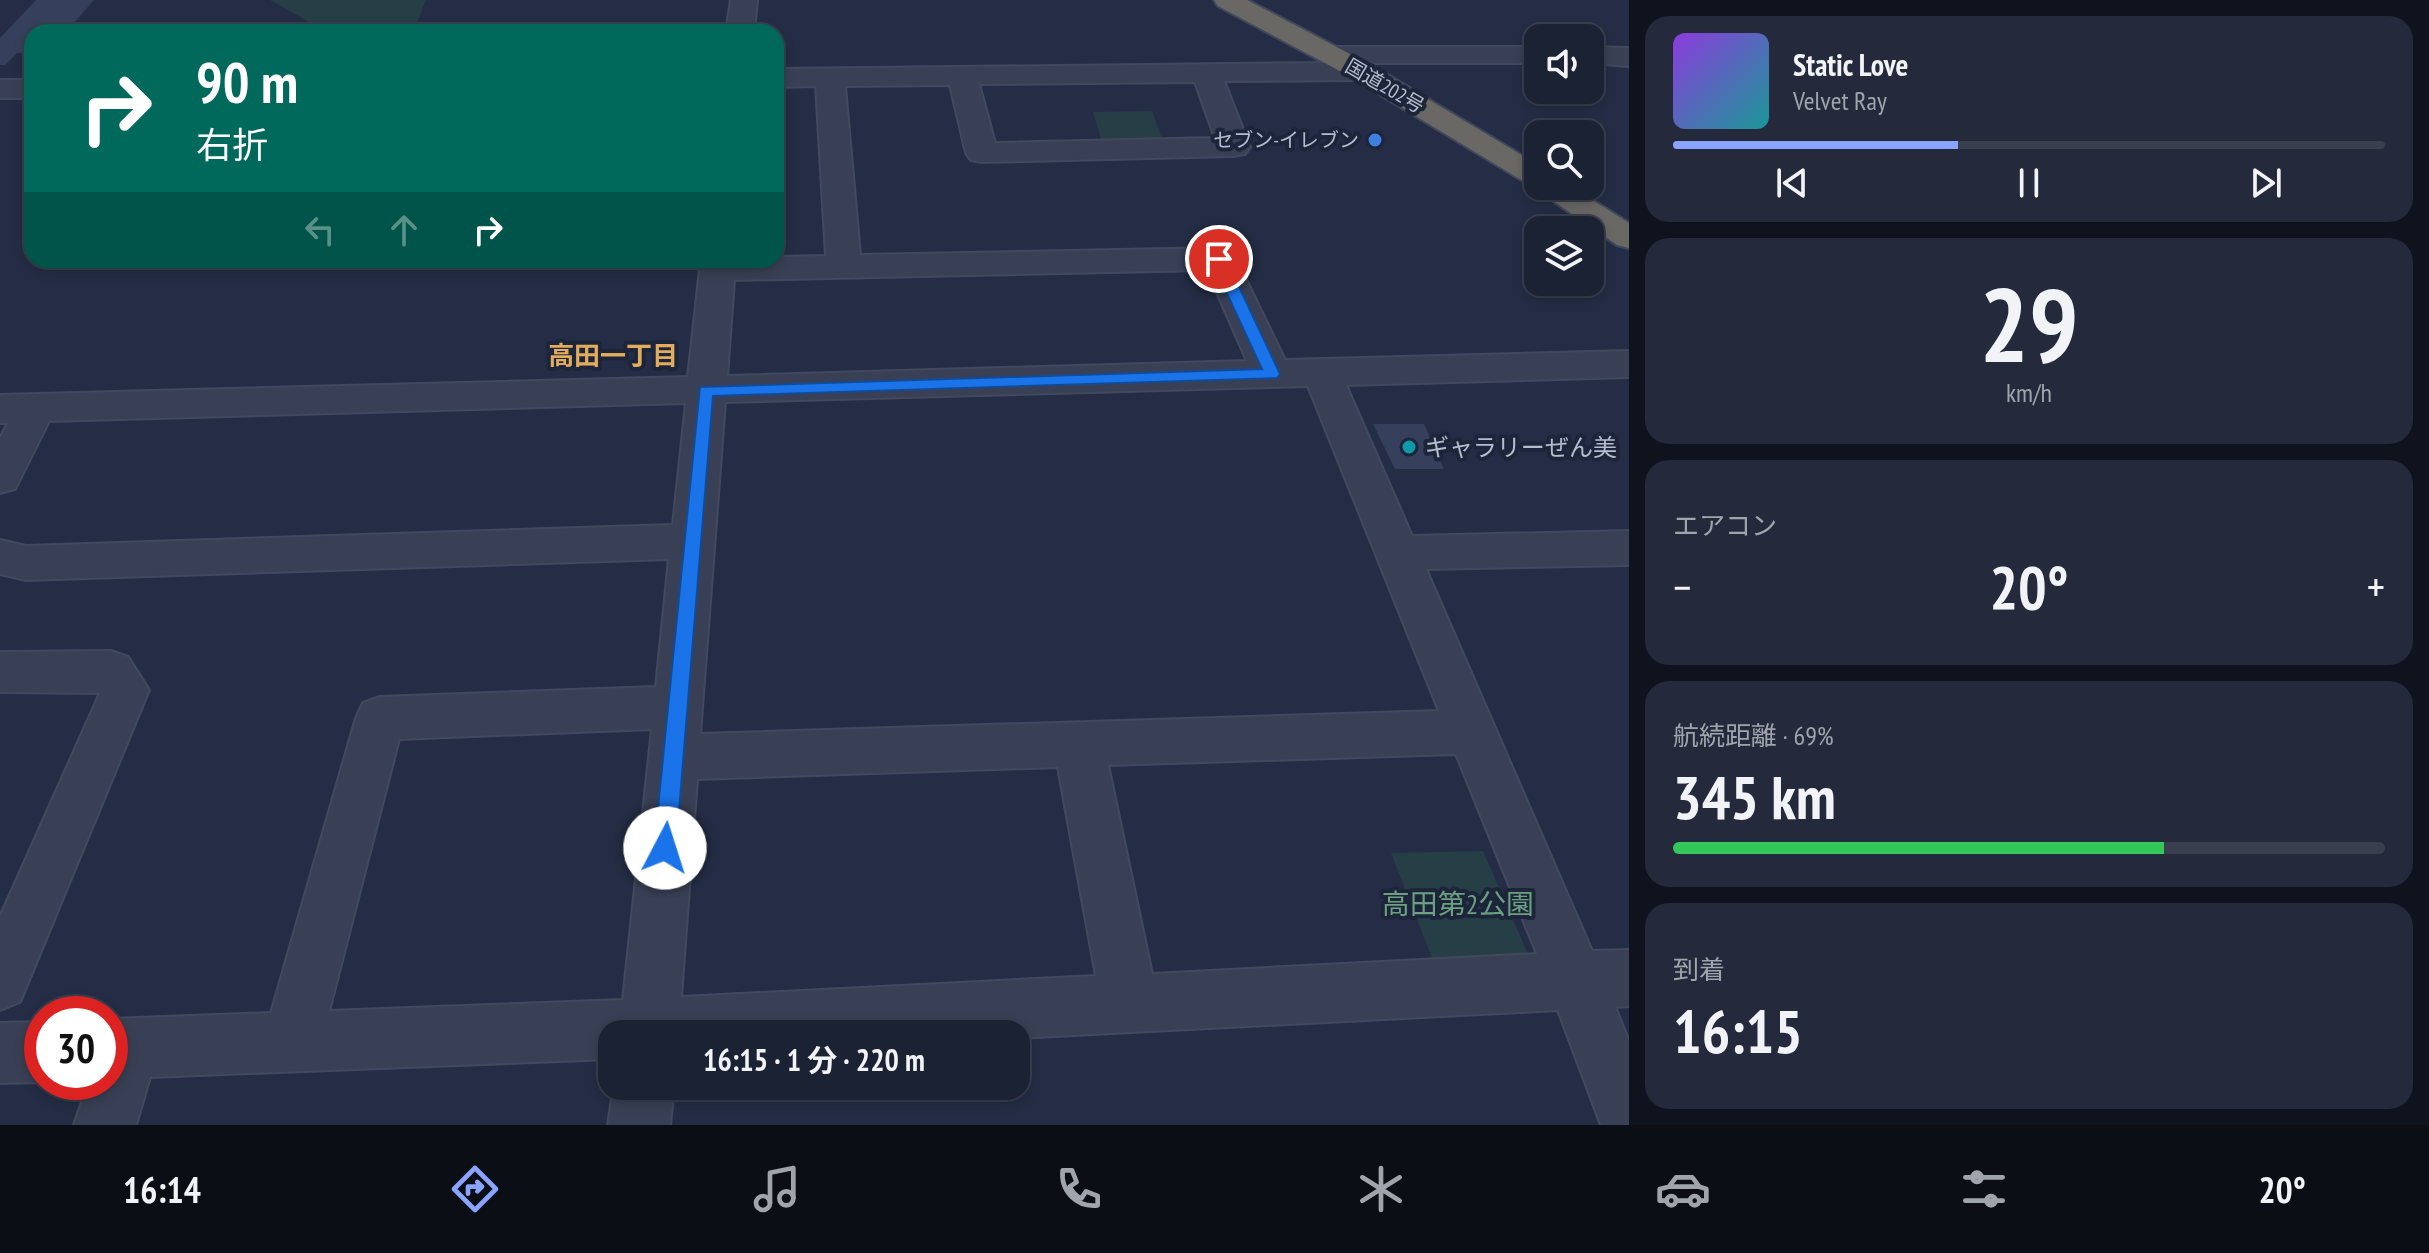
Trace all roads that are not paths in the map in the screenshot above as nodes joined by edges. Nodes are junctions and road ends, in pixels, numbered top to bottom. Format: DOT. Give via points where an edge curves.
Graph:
graph roads {
  1 [pos="744,0"];
  2 [pos="1227,0"];
  3 [pos="741,24"];
  4 [pos="1329,55"];
  5 [pos="1524,55"];
  6 [pos="1604,56"];
  7 [pos="1629,57"];
  8 [pos="1361,71"];
  9 [pos="1206,73"];
  10 [pos="962,76"];
  11 [pos="830,77"];
  12 [pos="784,78"];
  13 [pos="0,89"];
  14 [pos="24,89"];
  15 [pos="1524,170"];
  16 [pos="1570,200"];
  17 [pos="1629,238"];
  18 [pos="784,266"];
  19 [pos="844,267"];
  20 [pos="717,268"];
  21 [pos="1629,364"];
  22 [pos="1322,373"];
  23 [pos="1272,374"];
  24 [pos="705,391"];
  25 [pos="18,409"];
  26 [pos="0,478"];
  27 [pos="692,541"];
  28 [pos="1629,548"];
  29 [pos="1397,553"];
  30 [pos="0,557"];
  31 [pos="0,672"];
  32 [pos="678,707"];
  33 [pos="1472,732"];
  34 [pos="1079,744"];
  35 [pos="673,757"];
  36 [pos="1602,980"];
  37 [pos="0,982"];
  38 [pos="1130,1004"];
  39 [pos="650,1020"];
  40 [pos="845,1020"];
  41 [pos="598,1033"];
  42 [pos="292,1042"];
  43 [pos="128,1049"];
  44 [pos="24,1052"];
  45 [pos="0,1053"];
  46 [pos="110,1100"];
  47 [pos="642,1100"];
  48 [pos="1629,1119"];
  49 [pos="105,1125"];
  50 [pos="639,1125"];
  1 -- 3 [label="street"];
  2 -- 4 [label="highway, 国道202号"];
  4 -- 5 [label="street"];
  4 -- 8 [label="highway, 国道202号"];
  6 -- 7 [label="street"];
  8 -- 9 [label="street"];
  8 -- 15 [label="highway, 国道202号"];
  9 -- 10 [label="street"];
  9 -- 10 [label="street" via="1234,147 982,153"];
  10 -- 11 [label="street"];
  11 -- 12 [label="street"];
  11 -- 19 [label="street"];
  13 -- 14 [label="street"];
  16 -- 17 [label="highway"];
  18 -- 19 [label="street"];
  19 -- 23 [label="street" via="1219,259"];
  20 -- 24 [label="street"];
  21 -- 22 [label="street"];
  22 -- 23 [label="street"];
  22 -- 29 [label="street"];
  23 -- 24 [label="street"];
  24 -- 25 [label="street"];
  24 -- 27 [label="street"];
  25 -- 26 [label="street"];
  27 -- 30 [label="street" via="26,563"];
  27 -- 32 [label="street"];
  28 -- 29 [label="street"];
  29 -- 33 [label="street"];
  31 -- 37 [label="street" via="111,671 125,690"];
  32 -- 35 [label="street"];
  32 -- 42 [label="street" via="380,718"];
  33 -- 34 [label="street"];
  33 -- 36 [label="street"];
  34 -- 35 [label="street"];
  34 -- 38 [label="street"];
  35 -- 39 [label="street"];
  36 -- 38 [label="street"];
  36 -- 48 [label="street"];
  38 -- 40 [label="street"];
  41 -- 42 [label="street"];
  42 -- 43 [label="street"];
  44 -- 45 [label="street"];
  46 -- 49 [label="street"];
  47 -- 50 [label="street"];
}
